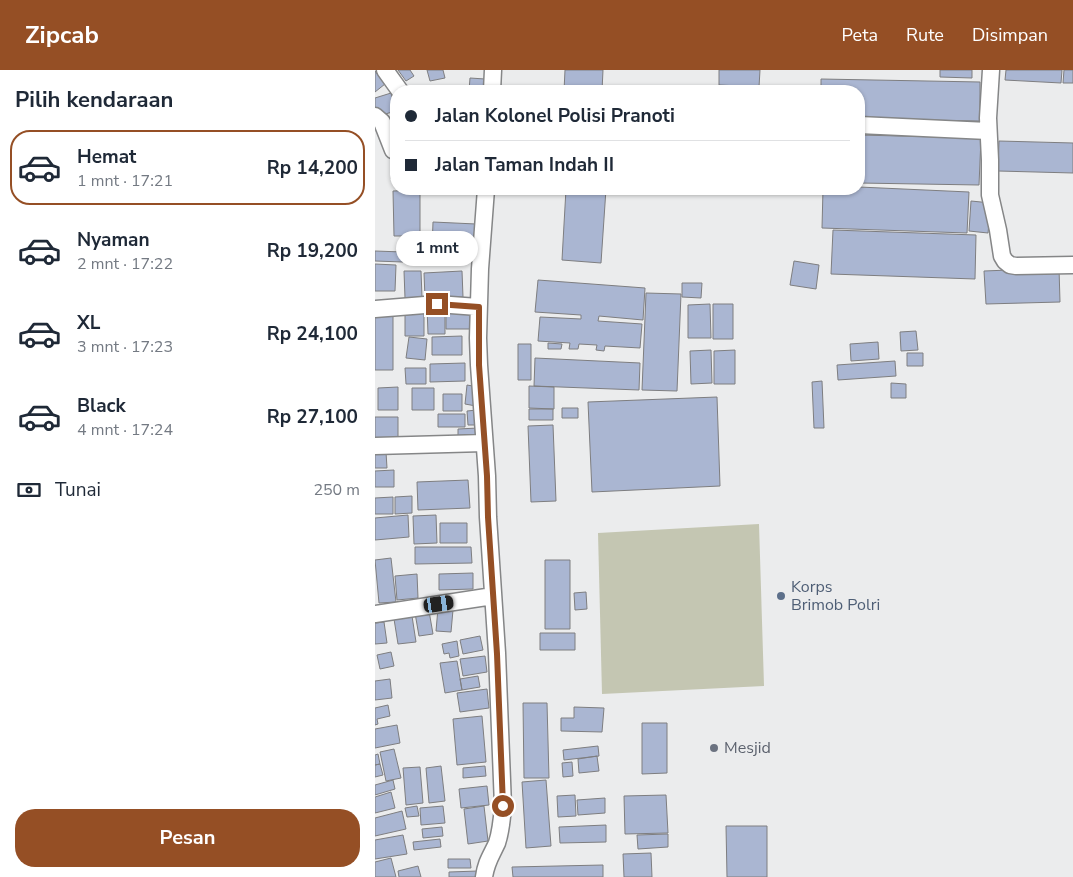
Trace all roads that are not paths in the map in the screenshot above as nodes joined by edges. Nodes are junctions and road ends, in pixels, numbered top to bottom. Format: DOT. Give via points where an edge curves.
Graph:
graph roads {
  1 [pos="385,70"];
  2 [pos="493,70"];
  3 [pos="991,70"];
  4 [pos="396,85"];
  5 [pos="492,85"];
  6 [pos="375,116"];
  7 [pos="865,124"];
  8 [pos="988,131"];
  9 [pos="390,142"];
  10 [pos="486,195"];
  11 [pos="1073,265"];
  12 [pos="479,307"];
  13 [pos="375,309"];
  14 [pos="484,443"];
  15 [pos="375,446"];
  16 [pos="493,596"];
  17 [pos="375,614"];
  18 [pos="484,877"];
  1 -- 4 [label="street"];
  2 -- 5 [label="street"];
  3 -- 8 [label="street"];
  6 -- 9 [label="street" via="382,122"];
  7 -- 8 [label="street"];
  8 -- 11 [label="street" via="990,194 1005,262 1016,266"];
  10 -- 12 [label="street"];
  12 -- 13 [label="street" via="437,304"];
  12 -- 14 [label="street"];
  14 -- 15 [label="street"];
  14 -- 16 [label="street"];
  16 -- 17 [label="street"];
  16 -- 18 [label="street" via="503,806 499,835"];
}
